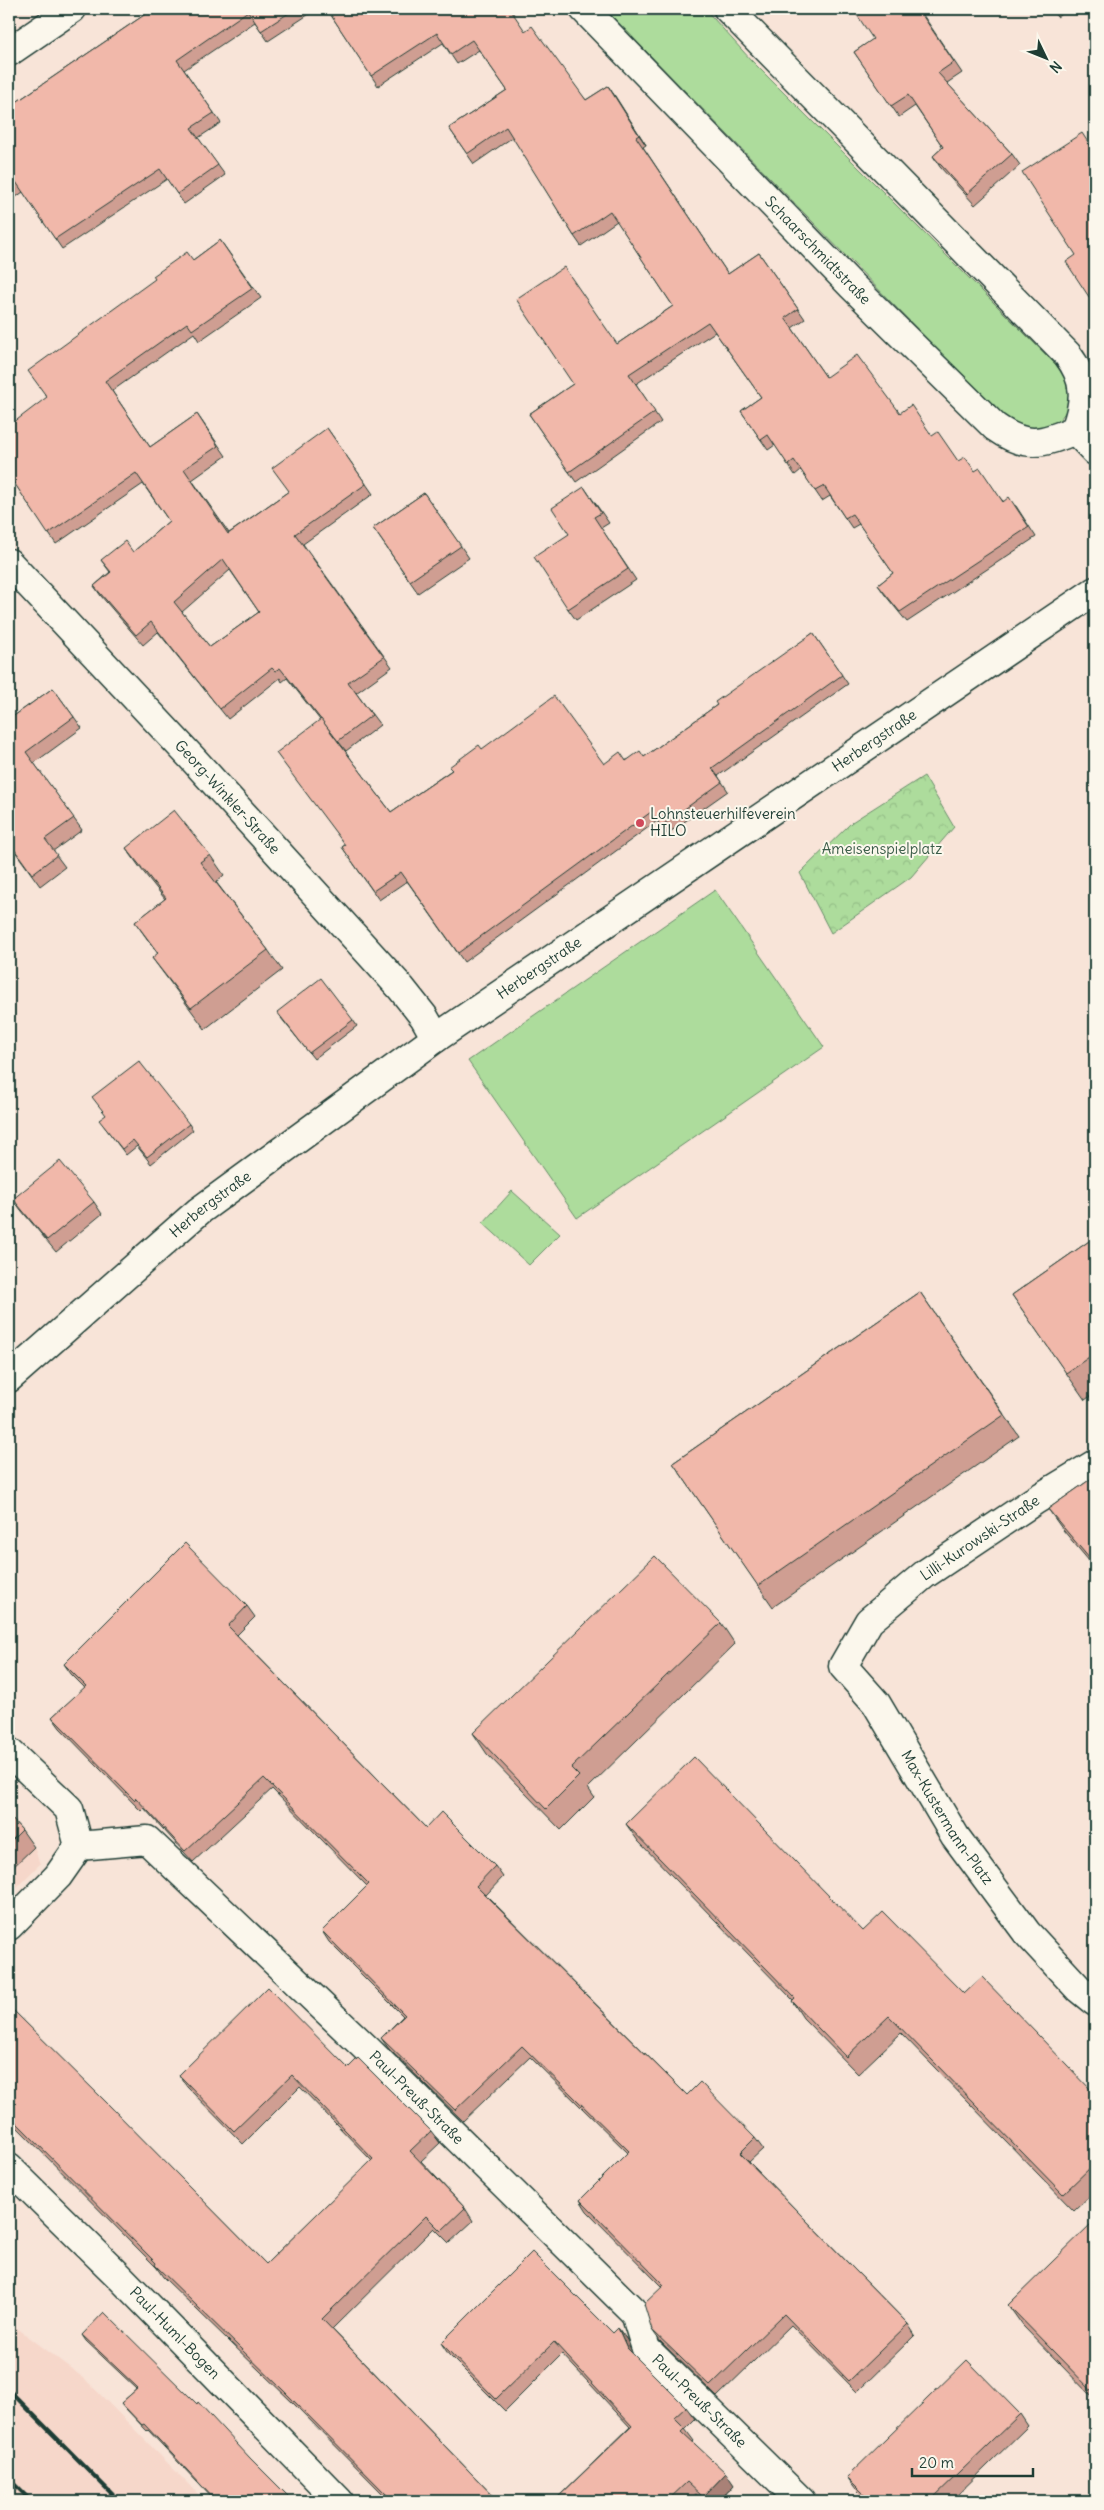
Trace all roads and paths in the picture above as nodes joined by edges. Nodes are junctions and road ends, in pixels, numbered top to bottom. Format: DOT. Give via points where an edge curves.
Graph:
graph roads {
  1 [pos="72,9"];
  2 [pos="584,9"];
  3 [pos="728,9"];
  4 [pos="9,52"];
  5 [pos="1075,430"];
  6 [pos="1095,451"];
  7 [pos="9,563"];
  8 [pos="1095,591"];
  9 [pos="436,1038"];
  10 [pos="9,1378"];
  11 [pos="1095,1464"];
  12 [pos="869,1621"];
  13 [pos="9,1752"];
  14 [pos="79,1846"];
  15 [pos="9,1926"];
  16 [pos="1095,2002"];
  17 [pos="9,2168"];
  18 [pos="339,2501"];
  19 [pos="801,2501"];
  1 -- 4 [label="street"];
  2 -- 5 [label="street, Schaarschmidtstraße" via="852,286 995,427 1012,439 1028,442 1050,441"];
  3 -- 5 [label="street" via="1067,354 1076,365 1083,387 1082,411"];
  5 -- 6 [label="street"];
  7 -- 9 [label="street, Georg-Winkler-Straße" via="401,988"];
  8 -- 9 [label="street, Herbergstraße"];
  9 -- 10 [label="street, Herbergstraße" via="199,1211"];
  11 -- 12 [label="street, Lilli-Kurowski-Straße" via="925,1574"];
  12 -- 16 [label="street, Max-Kustermann-Platz" via="843,1666 876,1703 955,1836 1027,1933 1079,1990"];
  13 -- 14 [label="street" via="69,1809"];
  14 -- 15 [label="street" via="58,1876"];
  14 -- 19 [label="street, Paul-Preuß-Straße" via="147,1840 368,2050 635,2313 646,2349"];
  17 -- 18 [label="street, Paul-Huml-Bogen"];
}
